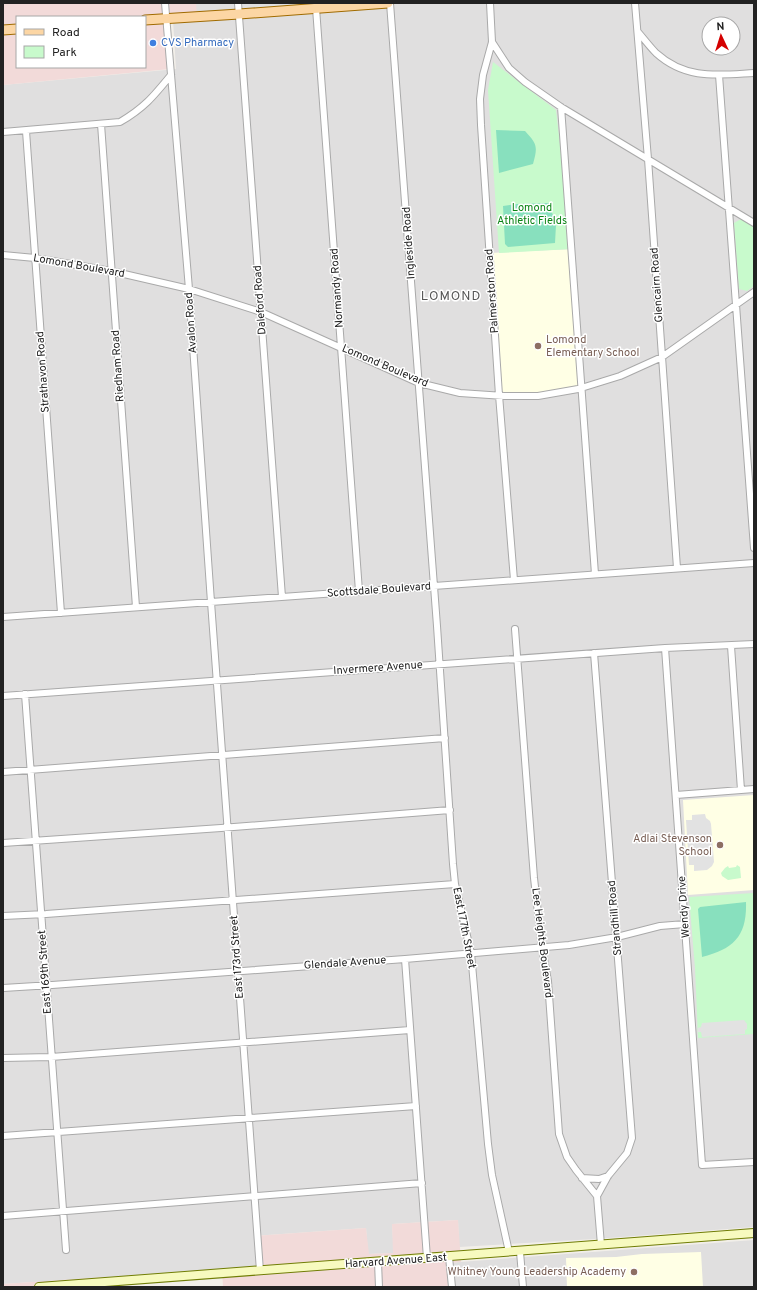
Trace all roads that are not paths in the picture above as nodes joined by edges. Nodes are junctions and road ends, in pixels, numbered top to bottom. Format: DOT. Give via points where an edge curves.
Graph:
graph roads {
  1 [pos="166,3"];
  2 [pos="238,3"];
  3 [pos="389,3"];
  4 [pos="490,3"];
  5 [pos="635,3"];
  6 [pos="316,8"];
  7 [pos="239,14"];
  8 [pos="166,18"];
  9 [pos="146,20"];
  10 [pos="16,29"];
  11 [pos="3,30"];
  12 [pos="638,32"];
  13 [pos="492,42"];
  14 [pos="754,73"];
  15 [pos="170,75"];
  16 [pos="719,75"];
  17 [pos="561,106"];
  18 [pos="101,124"];
  19 [pos="26,131"];
  20 [pos="3,132"];
  21 [pos="648,158"];
  22 [pos="729,207"];
  23 [pos="754,223"];
  24 [pos="3,255"];
  25 [pos="35,258"];
  26 [pos="111,271"];
  27 [pos="189,289"];
  28 [pos="754,292"];
  29 [pos="736,305"];
  30 [pos="261,312"];
  31 [pos="342,348"];
  32 [pos="662,357"];
  33 [pos="419,382"];
  34 [pos="582,388"];
  35 [pos="499,395"];
  36 [pos="754,548"];
  37 [pos="754,563"];
  38 [pos="677,568"];
  39 [pos="595,574"];
  40 [pos="514,580"];
  41 [pos="434,586"];
  42 [pos="359,591"];
  43 [pos="282,597"];
  44 [pos="211,602"];
  45 [pos="136,607"];
  46 [pos="61,613"];
  47 [pos="3,617"];
  48 [pos="437,626"];
  49 [pos="514,629"];
  50 [pos="214,643"];
  51 [pos="754,644"];
  52 [pos="731,646"];
  53 [pos="665,648"];
  54 [pos="594,653"];
  55 [pos="517,658"];
  56 [pos="440,664"];
  57 [pos="217,681"];
  58 [pos="25,694"];
  59 [pos="3,696"];
  60 [pos="445,738"];
  61 [pos="222,755"];
  62 [pos="31,770"];
  63 [pos="3,772"];
  64 [pos="754,789"];
  65 [pos="741,790"];
  66 [pos="676,794"];
  67 [pos="450,810"];
  68 [pos="228,828"];
  69 [pos="36,842"];
  70 [pos="3,843"];
  71 [pos="455,884"];
  72 [pos="233,899"];
  73 [pos="41,914"];
  74 [pos="3,916"];
  75 [pos="685,924"];
  76 [pos="617,936"];
  77 [pos="542,948"];
  78 [pos="471,953"];
  79 [pos="405,959"];
  80 [pos="238,971"];
  81 [pos="46,986"];
  82 [pos="3,988"];
  83 [pos="410,1030"];
  84 [pos="243,1043"];
  85 [pos="3,1058"];
  86 [pos="51,1058"];
  87 [pos="416,1106"];
  88 [pos="249,1118"];
  89 [pos="58,1132"];
  90 [pos="3,1136"];
  91 [pos="754,1162"];
  92 [pos="608,1176"];
  93 [pos="582,1178"];
  94 [pos="422,1183"];
  95 [pos="597,1196"];
  96 [pos="255,1197"];
  97 [pos="63,1211"];
  98 [pos="3,1216"];
  99 [pos="754,1233"];
  100 [pos="601,1245"];
  101 [pos="66,1250"];
  102 [pos="509,1252"];
  103 [pos="520,1252"];
  104 [pos="449,1257"];
  105 [pos="427,1258"];
  106 [pos="378,1262"];
  107 [pos="260,1271"];
  108 [pos="39,1287"];
  109 [pos="379,1287"];
  110 [pos="452,1287"];
  111 [pos="523,1287"];
  1 -- 8 [label="street, Avalon Road"];
  2 -- 7 [label="street, Daleford Road"];
  3 -- 6 [label="main road"];
  3 -- 33 [label="street, Ingleside Road"];
  4 -- 13 [label="street, Palmerston Road"];
  5 -- 12 [label="street, Glencairn Road"];
  6 -- 7 [label="main road"];
  6 -- 31 [label="street, Normandy Road"];
  7 -- 8 [label="main road"];
  7 -- 30 [label="street, Daleford Road"];
  8 -- 9 [label="main road"];
  8 -- 15 [label="street, Avalon Road"];
  10 -- 11 [label="main road"];
  12 -- 16 [label="street" via="656,53 673,66 695,73"];
  12 -- 21 [label="street, Glencairn Road"];
  13 -- 17 [label="street" via="509,68"];
  13 -- 35 [label="street, Palmerston Road" via="483,75 480,105"];
  14 -- 16 [label="street"];
  15 -- 18 [label="street" via="148,103 136,112 120,122"];
  15 -- 27 [label="street, Avalon Road"];
  16 -- 22 [label="street"];
  17 -- 21 [label="street"];
  17 -- 34 [label="street"];
  18 -- 19 [label="street"];
  18 -- 26 [label="street, Riedham Road"];
  19 -- 20 [label="street"];
  19 -- 25 [label="street, Strathavon Road"];
  21 -- 22 [label="street"];
  21 -- 32 [label="street, Glencairn Road"];
  22 -- 23 [label="street"];
  22 -- 29 [label="street"];
  24 -- 25 [label="street, Lomond Boulevard"];
  25 -- 26 [label="street, Lomond Boulevard"];
  25 -- 46 [label="street, Strathavon Road"];
  26 -- 27 [label="street, Lomond Boulevard"];
  26 -- 45 [label="street, Riedham Road"];
  27 -- 30 [label="street, Lomond Boulevard"];
  27 -- 44 [label="street, Avalon Road"];
  28 -- 29 [label="street, Lomond Boulevard"];
  29 -- 32 [label="street, Lomond Boulevard"];
  29 -- 36 [label="street"];
  30 -- 31 [label="street, Lomond Boulevard"];
  30 -- 43 [label="street, Daleford Road"];
  31 -- 33 [label="street, Lomond Boulevard"];
  31 -- 42 [label="street, Normandy Road"];
  32 -- 34 [label="street, Lomond Boulevard" via="620,376"];
  32 -- 38 [label="street, Glencairn Road"];
  33 -- 35 [label="street, Lomond Boulevard" via="460,393"];
  33 -- 41 [label="street, Ingleside Road"];
  34 -- 35 [label="street, Lomond Boulevard" via="538,396"];
  34 -- 39 [label="street"];
  35 -- 40 [label="street, Palmerston Road"];
  37 -- 38 [label="street, Scottsdale Boulevard"];
  38 -- 39 [label="street, Scottsdale Boulevard"];
  39 -- 40 [label="street, Scottsdale Boulevard"];
  40 -- 41 [label="street, Scottsdale Boulevard"];
  41 -- 42 [label="street, Scottsdale Boulevard"];
  41 -- 48 [label="street, Ingleside Road"];
  42 -- 43 [label="street, Scottsdale Boulevard"];
  43 -- 44 [label="street, Scottsdale Boulevard"];
  44 -- 45 [label="street, Scottsdale Boulevard"];
  44 -- 50 [label="street, Avalon Road"];
  45 -- 46 [label="street, Scottsdale Boulevard"];
  46 -- 47 [label="street, Scottsdale Boulevard"];
  48 -- 56 [label="street, East 177th Street"];
  49 -- 55 [label="street, Lee Heights Boulevard"];
  50 -- 57 [label="street, East 173rd Street"];
  51 -- 52 [label="street, Invermere Avenue"];
  52 -- 53 [label="street, Invermere Avenue"];
  52 -- 65 [label="street"];
  53 -- 54 [label="street, Invermere Avenue"];
  53 -- 66 [label="street, Wendy Drive"];
  54 -- 55 [label="street, Invermere Avenue"];
  54 -- 76 [label="street, Strandhill Road"];
  55 -- 56 [label="street, Invermere Avenue"];
  55 -- 77 [label="street, Lee Heights Boulevard"];
  56 -- 57 [label="street, Invermere Avenue"];
  56 -- 60 [label="street, East 177th Street"];
  57 -- 58 [label="street, Invermere Avenue"];
  57 -- 61 [label="street, East 173rd Street"];
  58 -- 59 [label="street, Invermere Avenue"];
  58 -- 62 [label="street, East 169th Street"];
  60 -- 61 [label="street"];
  60 -- 67 [label="street, East 177th Street"];
  61 -- 62 [label="street"];
  61 -- 68 [label="street, East 173rd Street"];
  62 -- 63 [label="street"];
  62 -- 69 [label="street, East 169th Street"];
  64 -- 65 [label="street"];
  65 -- 66 [label="street"];
  66 -- 75 [label="street, Wendy Drive"];
  67 -- 68 [label="street"];
  67 -- 71 [label="street, East 177th Street"];
  68 -- 69 [label="street"];
  68 -- 72 [label="street, East 173rd Street"];
  69 -- 70 [label="street"];
  69 -- 73 [label="street, East 169th Street"];
  71 -- 72 [label="street"];
  71 -- 78 [label="street, East 177th Street"];
  72 -- 73 [label="street"];
  72 -- 80 [label="street, East 173rd Street"];
  73 -- 74 [label="street"];
  73 -- 81 [label="street, East 169th Street"];
  75 -- 76 [label="street, Glendale Avenue" via="660,926"];
  75 -- 91 [label="street, Wendy Drive" via="702,1166"];
  76 -- 77 [label="street, Glendale Avenue"];
  76 -- 92 [label="street, Strandhill Road" via="632,1138 627,1153"];
  77 -- 78 [label="street, Glendale Avenue"];
  77 -- 93 [label="street, Lee Heights Boulevard" via="548,981 559,1134 567,1157"];
  78 -- 79 [label="street, Glendale Avenue"];
  78 -- 102 [label="street, East 177th Street" via="488,1144"];
  79 -- 80 [label="street, Glendale Avenue"];
  79 -- 83 [label="street"];
  80 -- 81 [label="street, Glendale Avenue"];
  80 -- 84 [label="street, East 173rd Street"];
  81 -- 82 [label="street, Glendale Avenue"];
  81 -- 86 [label="street, East 169th Street"];
  83 -- 84 [label="street"];
  83 -- 87 [label="street"];
  84 -- 86 [label="street"];
  84 -- 88 [label="street, East 173rd Street"];
  85 -- 86 [label="street"];
  86 -- 89 [label="street, East 169th Street"];
  87 -- 88 [label="street"];
  87 -- 94 [label="street"];
  88 -- 89 [label="street"];
  88 -- 96 [label="street, East 173rd Street"];
  89 -- 90 [label="street"];
  89 -- 97 [label="street, East 169th Street"];
  92 -- 93 [label="street" via="599,1179"];
  92 -- 95 [label="street, Strandhill Road"];
  93 -- 95 [label="street, Lee Heights Boulevard"];
  94 -- 96 [label="street"];
  94 -- 105 [label="street"];
  95 -- 100 [label="street"];
  96 -- 97 [label="street"];
  96 -- 107 [label="street, East 173rd Street"];
  97 -- 98 [label="street"];
  97 -- 101 [label="street, East 169th Street"];
  99 -- 100 [label="main road, Harvard Avenue East"];
  100 -- 103 [label="main road, Harvard Avenue East"];
  102 -- 103 [label="main road, Harvard Avenue East"];
  102 -- 104 [label="main road, Harvard Avenue East"];
  103 -- 111 [label="street"];
  104 -- 105 [label="main road, Harvard Avenue East"];
  104 -- 110 [label="street"];
  105 -- 106 [label="main road, Harvard Avenue East"];
  106 -- 107 [label="main road, Harvard Avenue East"];
  106 -- 109 [label="street"];
  107 -- 108 [label="main road, Harvard Avenue East"];
}
